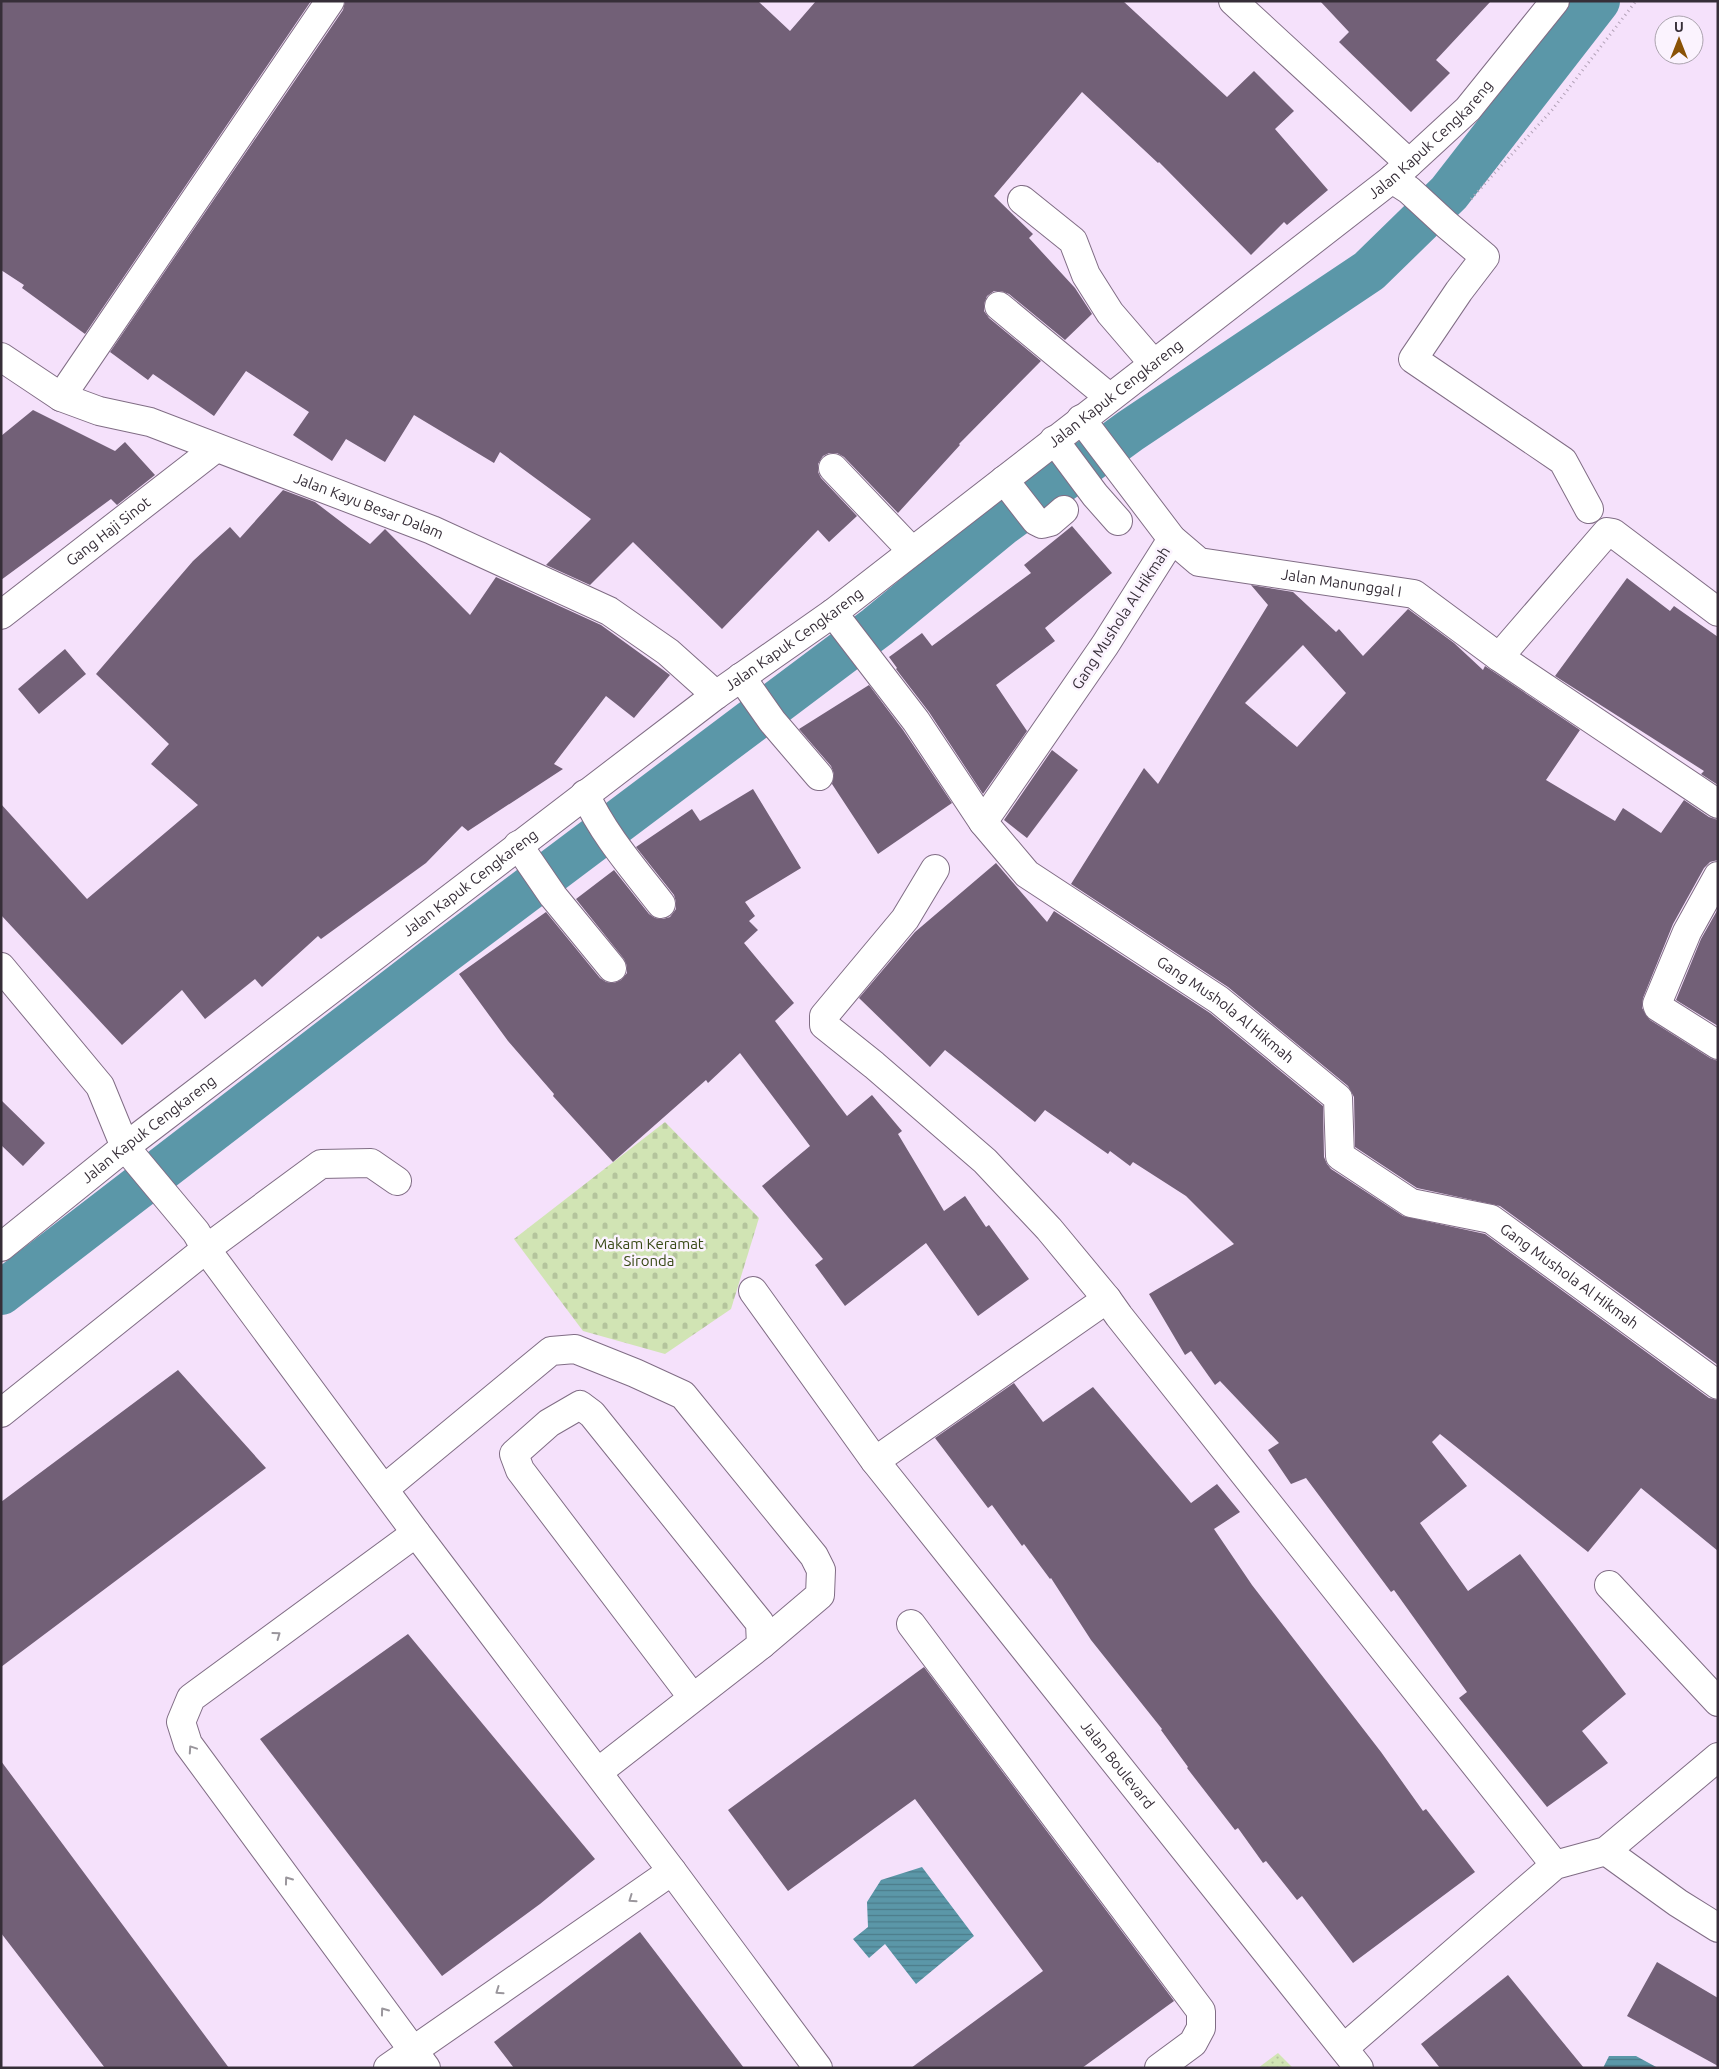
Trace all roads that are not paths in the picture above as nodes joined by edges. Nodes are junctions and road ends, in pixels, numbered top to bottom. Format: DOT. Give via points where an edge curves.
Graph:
graph roads {
  1 [pos="330,1"];
  2 [pos="1233,1"];
  3 [pos="1555,1"];
  4 [pos="1403,177"];
  5 [pos="1022,200"];
  6 [pos="999,306"];
  7 [pos="1,357"];
  8 [pos="1153,363"];
  9 [pos="61,397"];
  10 [pos="1109,397"];
  11 [pos="1083,422"];
  12 [pos="1059,446"];
  13 [pos="216,448"];
  14 [pos="833,468"];
  15 [pos="1009,486"];
  16 [pos="1064,510"];
  17 [pos="1589,510"];
  18 [pos="1118,521"];
  19 [pos="1172,540"];
  20 [pos="912,551"];
  21 [pos="1718,612"];
  22 [pos="1,616"];
  23 [pos="840,621"];
  24 [pos="1499,657"];
  25 [pos="747,684"];
  26 [pos="716,695"];
  27 [pos="819,776"];
  28 [pos="589,802"];
  29 [pos="1718,804"];
  30 [pos="983,822"];
  31 [pos="522,850"];
  32 [pos="934,869"];
  33 [pos="1718,876"];
  34 [pos="661,904"];
  35 [pos="1,967"];
  36 [pos="612,968"];
  37 [pos="1718,1045"];
  38 [pos="130,1152"];
  39 [pos="397,1181"];
  40 [pos="1,1247"];
  41 [pos="206,1249"];
  42 [pos="753,1291"];
  43 [pos="1107,1298"];
  44 [pos="1718,1385"];
  45 [pos="1,1413"];
  46 [pos="875,1462"];
  47 [pos="384,1489"];
  48 [pos="416,1532"];
  49 [pos="1609,1586"];
  50 [pos="911,1624"];
  51 [pos="761,1645"];
  52 [pos="693,1698"];
  53 [pos="1718,1702"];
  54 [pos="1718,1757"];
  55 [pos="598,1772"];
  56 [pos="1606,1852"];
  57 [pos="1555,1865"];
  58 [pos="672,1871"];
  59 [pos="1718,1928"];
  60 [pos="1351,2058"];
  61 [pos="420,2059"];
  62 [pos="388,2068"];
  63 [pos="818,2068"];
  64 [pos="1159,2068"];
  1 -- 9 [label="street"];
  2 -- 4 [label="street"];
  3 -- 4 [label="street, Jalan Kapuk Cengkareng" via="1468,109"];
  4 -- 8 [label="street, Jalan Kapuk Cengkareng"];
  4 -- 17 [label="street" via="1443,221 1485,257 1413,359 1563,462"];
  5 -- 8 [label="street" via="1073,241 1086,275 1110,313"];
  6 -- 10 [label="street"];
  7 -- 9 [label="street, Jalan Kayu Besar Dalam"];
  8 -- 10 [label="street, Jalan Kapuk Cengkareng"];
  9 -- 13 [label="street, Jalan Kayu Besar Dalam" via="99,411 150,422"];
  10 -- 11 [label="street, Jalan Kapuk Cengkareng"];
  11 -- 12 [label="street, Jalan Kapuk Cengkareng"];
  11 -- 19 [label="street, Jalan Manunggal I"];
  12 -- 15 [label="street, Jalan Kapuk Cengkareng"];
  12 -- 18 [label="street"];
  13 -- 22 [label="street, Gang Haji Sinot"];
  13 -- 26 [label="street, Jalan Kayu Besar Dalam" via="432,530 609,611 668,652"];
  14 -- 20 [label="street"];
  15 -- 16 [label="street" via="1036,521 1042,524 1050,522"];
  15 -- 20 [label="street, Jalan Kapuk Cengkareng"];
  19 -- 24 [label="street, Jalan Manunggal I" via="1199,562 1414,594"];
  19 -- 30 [label="street, Gang Mushola Al Hikmah" via="1105,645"];
  20 -- 23 [label="street, Jalan Kapuk Cengkareng"];
  21 -- 24 [label="street" via="1614,533 1607,532"];
  23 -- 25 [label="street, Jalan Kapuk Cengkareng"];
  23 -- 30 [label="street" via="916,720"];
  24 -- 29 [label="street, Jalan Manunggal I"];
  25 -- 26 [label="street, Jalan Kapuk Cengkareng"];
  25 -- 27 [label="street" via="772,721"];
  26 -- 28 [label="street, Jalan Kapuk Cengkareng"];
  28 -- 31 [label="street, Jalan Kapuk Cengkareng"];
  28 -- 34 [label="street" via="623,855"];
  30 -- 44 [label="street, Gang Mushola Al Hikmah" via="1027,874 1219,1000 1338,1098 1340,1156 1411,1203 1491,1219"];
  31 -- 36 [label="street" via="552,896"];
  31 -- 38 [label="street, Jalan Kapuk Cengkareng"];
  32 -- 43 [label="street" via="905,919 824,1016 824,1025 985,1161 1049,1229"];
  33 -- 37 [label="street" via="1687,932 1657,1004"];
  35 -- 38 [label="street" via="100,1086"];
  38 -- 40 [label="street, Jalan Kapuk Cengkareng"];
  38 -- 41 [label="street"];
  39 -- 41 [label="street" via="371,1163 321,1164"];
  41 -- 45 [label="street"];
  41 -- 47 [label="street"];
  42 -- 46 [label="street, Jalan Boulevard"];
  43 -- 46 [label="street"];
  43 -- 57 [label="street" via="1118,1316"];
  46 -- 60 [label="street, Jalan Boulevard"];
  47 -- 48 [label="street"];
  47 -- 51 [label="street" via="551,1352 575,1349 635,1373 683,1395 814,1556 821,1570 820,1594"];
  48 -- 55 [label="street"];
  61 -- 48 [label="street, one-way" via="188,1744 181,1722 192,1698"];
  49 -- 53 [label="street"];
  50 -- 64 [label="street" via="1201,2011 1201,2028 1193,2043"];
  51 -- 52 [label="street"];
  51 -- 52 [label="street" via="760,1623 592,1414 580,1405 549,1423 514,1454 520,1470"];
  52 -- 55 [label="street"];
  54 -- 56 [label="street"];
  55 -- 58 [label="street"];
  56 -- 57 [label="street"];
  56 -- 59 [label="street"];
  57 -- 60 [label="street"];
  58 -- 61 [label="street, one-way"];
  58 -- 63 [label="street"];
  61 -- 62 [label="street"];
}
